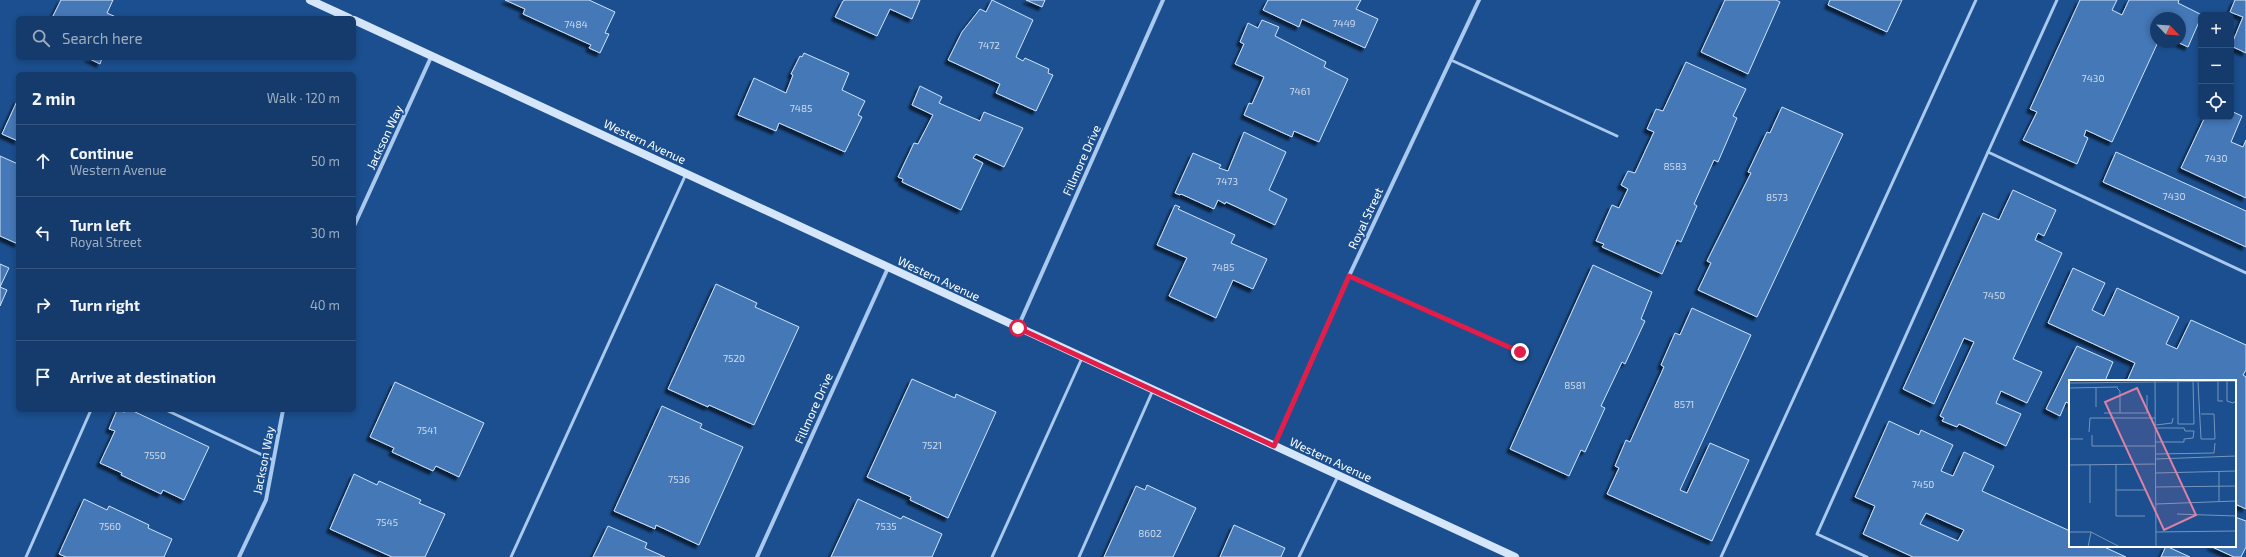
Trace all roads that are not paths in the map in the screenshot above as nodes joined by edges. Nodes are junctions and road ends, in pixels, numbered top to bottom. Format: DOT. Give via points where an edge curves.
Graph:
graph roads {
  1 [pos="310,0"];
  2 [pos="1163,0"];
  3 [pos="1479,0"];
  4 [pos="1976,0"];
  5 [pos="2057,0"];
  6 [pos="345,16"];
  7 [pos="356,21"];
  8 [pos="432,55"];
  9 [pos="1451,60"];
  10 [pos="1617,136"];
  11 [pos="1988,152"];
  12 [pos="686,174"];
  13 [pos="356,222"];
  14 [pos="888,268"];
  15 [pos="2246,273"];
  16 [pos="1349,276"];
  17 [pos="1018,328"];
  18 [pos="1520,352"];
  19 [pos="1082,357"];
  20 [pos="1153,390"];
  21 [pos="90,412"];
  22 [pos="170,412"];
  23 [pos="283,412"];
  24 [pos="1274,446"];
  25 [pos="273,460"];
  26 [pos="1338,476"];
  27 [pos="26,557"];
  28 [pos="239,557"];
  29 [pos="511,557"];
  30 [pos="757,557"];
  31 [pos="992,557"];
  32 [pos="1079,557"];
  33 [pos="1299,557"];
  34 [pos="1515,557"];
  35 [pos="1721,557"];
  36 [pos="1867,557"];
  1 -- 6 [label="main road"];
  2 -- 17 [label="street, Fillmore Drive"];
  3 -- 9 [label="street, Royal Street"];
  4 -- 35 [label="lane"];
  5 -- 11 [label="lane"];
  7 -- 8 [label="main road, Western Avenue"];
  8 -- 12 [label="main road, Western Avenue"];
  8 -- 13 [label="street, Jackson Way"];
  9 -- 10 [label="lane"];
  9 -- 16 [label="street, Royal Street"];
  11 -- 15 [label="lane"];
  11 -- 36 [label="lane" via="1817,534"];
  12 -- 14 [label="main road, Western Avenue"];
  12 -- 29 [label="lane"];
  14 -- 17 [label="main road, Western Avenue"];
  14 -- 30 [label="street, Fillmore Drive"];
  16 -- 18 [label="lane"];
  16 -- 24 [label="street, Royal Street"];
  17 -- 19 [label="main road, Western Avenue"];
  19 -- 20 [label="main road, Western Avenue"];
  19 -- 31 [label="lane"];
  20 -- 24 [label="main road, Western Avenue"];
  20 -- 32 [label="lane"];
  21 -- 27 [label="lane"];
  22 -- 25 [label="lane"];
  23 -- 25 [label="street, Jackson Way"];
  24 -- 26 [label="main road, Western Avenue"];
  25 -- 28 [label="street, Jackson Way" via="266,500"];
  26 -- 33 [label="lane"];
  26 -- 34 [label="main road, Western Avenue"];
}
